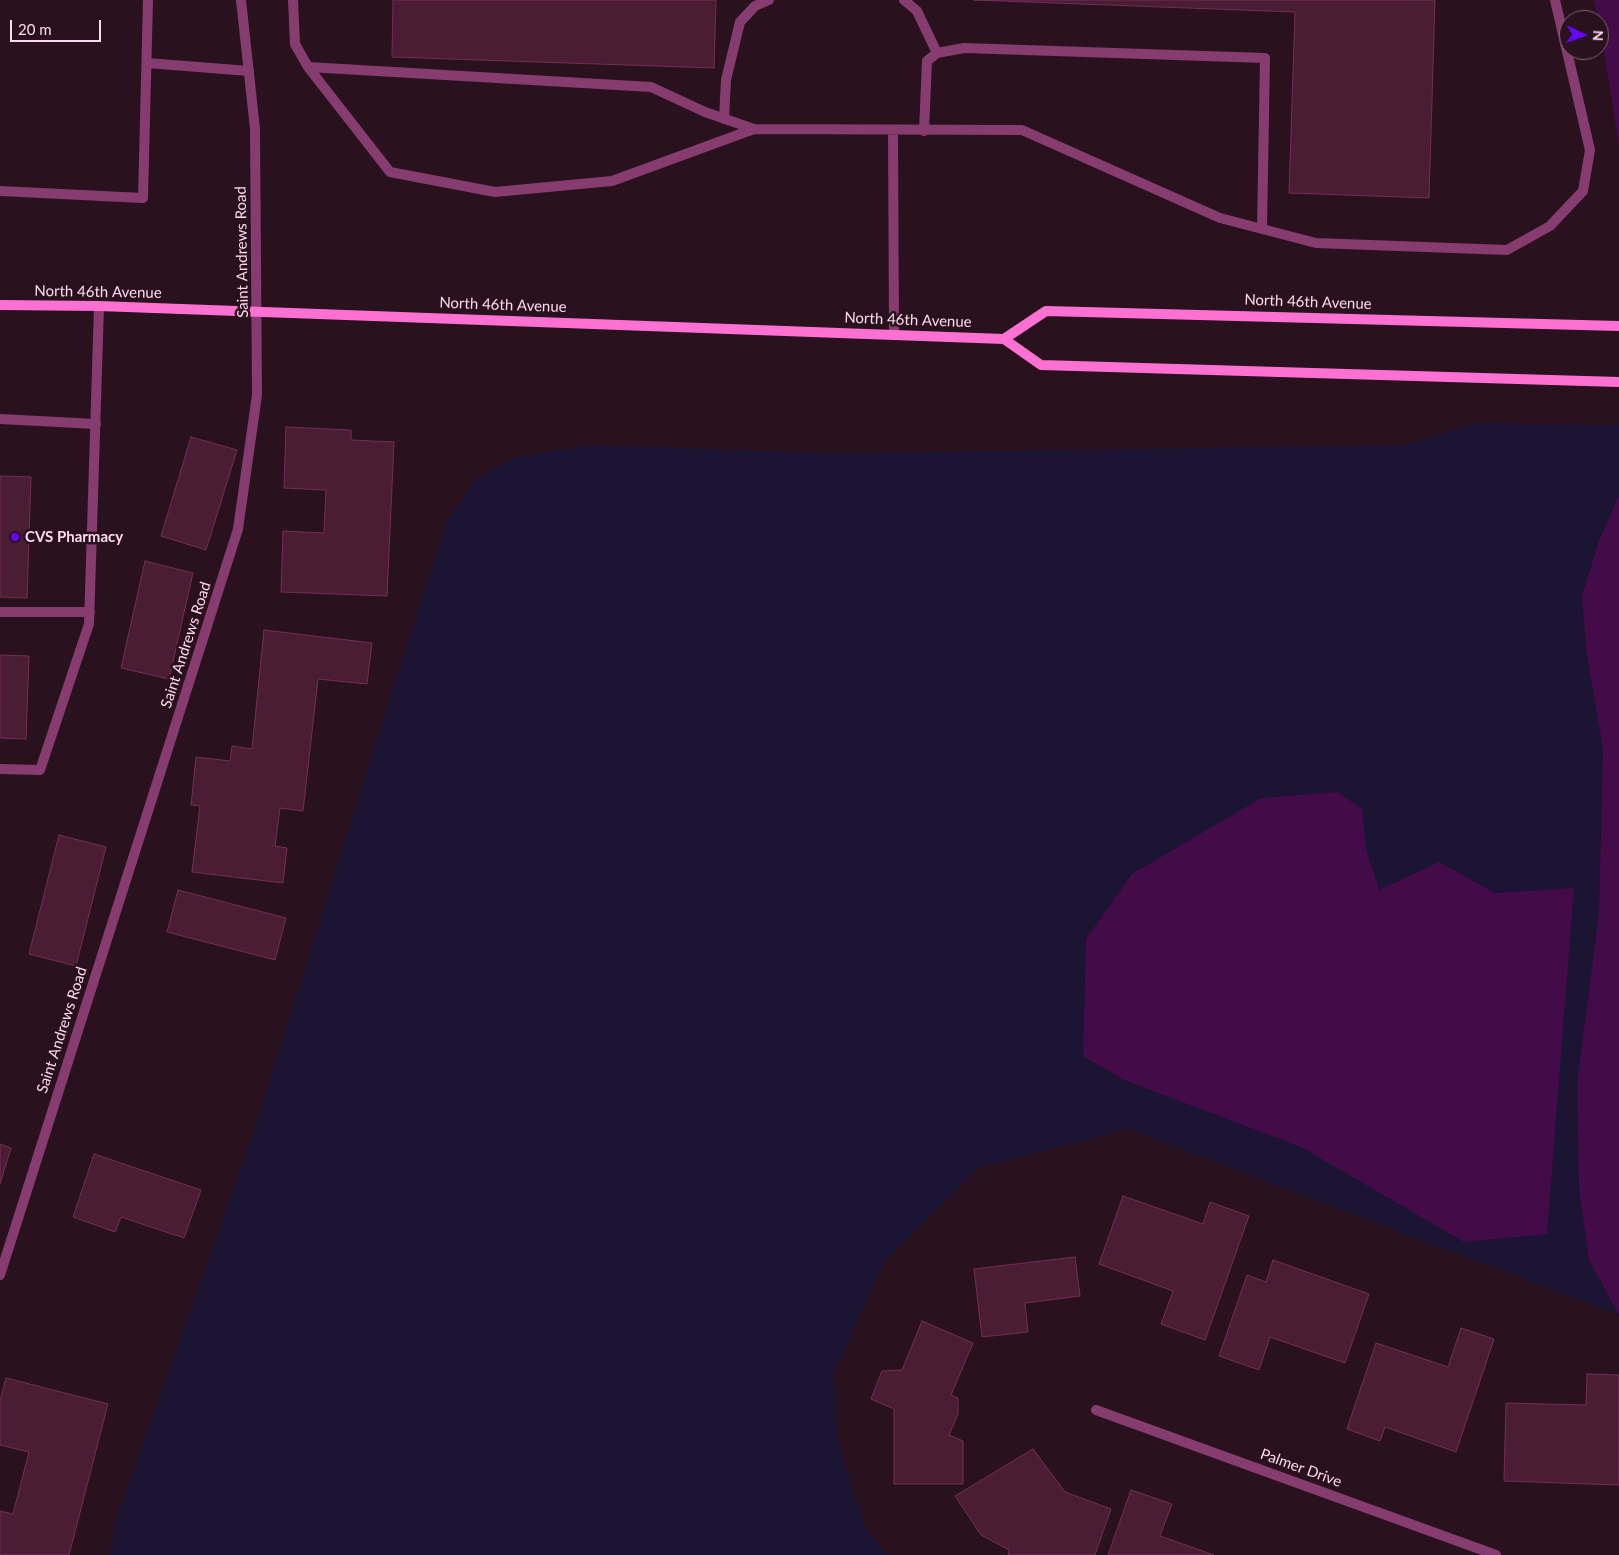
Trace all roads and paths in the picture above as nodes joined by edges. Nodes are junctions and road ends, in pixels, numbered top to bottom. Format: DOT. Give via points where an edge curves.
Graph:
graph roads {
  1 [pos="148,0"];
  2 [pos="241,0"];
  3 [pos="293,0"];
  4 [pos="769,0"];
  5 [pos="904,0"];
  6 [pos="1555,0"];
  7 [pos="937,53"];
  8 [pos="147,63"];
  9 [pos="308,67"];
  10 [pos="249,71"];
  11 [pos="724,119"];
  12 [pos="754,129"];
  13 [pos="924,130"];
  14 [pos="893,131"];
  15 [pos="0,190"];
  16 [pos="1262,229"];
  17 [pos="0,305"];
  18 [pos="100,306"];
  19 [pos="258,312"];
  20 [pos="1619,326"];
  21 [pos="894,334"];
  22 [pos="1004,339"];
  23 [pos="1619,382"];
  24 [pos="0,420"];
  25 [pos="96,424"];
  26 [pos="0,612"];
  27 [pos="90,612"];
  28 [pos="0,769"];
  29 [pos="0,1275"];
  30 [pos="1096,1410"];
  31 [pos="1496,1555"];
  1 -- 8 [label="street"];
  2 -- 10 [label="street, Saint Andrews Road"];
  3 -- 9 [label="street" via="295,44"];
  4 -- 11 [label="street" via="755,6 740,22 726,80"];
  5 -- 7 [label="street" via="918,11"];
  6 -- 16 [label="street" via="1590,150 1584,191 1550,226 1507,250 1316,243"];
  7 -- 13 [label="street" via="926,61"];
  7 -- 16 [label="street" via="964,48 1265,58"];
  8 -- 10 [label="street"];
  8 -- 15 [label="street" via="143,198"];
  9 -- 11 [label="street" via="651,87"];
  9 -- 12 [label="street" via="390,172 495,192 612,181"];
  10 -- 19 [label="street, Saint Andrews Road" via="255,129"];
  11 -- 12 [label="street"];
  12 -- 14 [label="street"];
  13 -- 14 [label="street"];
  13 -- 16 [label="street" via="1022,130 1220,218"];
  14 -- 21 [label="street"];
  17 -- 18 [label="street, North 46th Avenue"];
  18 -- 19 [label="street, North 46th Avenue"];
  18 -- 25 [label="street"];
  19 -- 21 [label="street, North 46th Avenue"];
  19 -- 29 [label="street, Saint Andrews Road" via="258,395 238,530"];
  20 -- 22 [label="street, North 46th Avenue" via="1046,310"];
  21 -- 22 [label="street, North 46th Avenue"];
  22 -- 23 [label="street" via="1041,365"];
  24 -- 25 [label="street"];
  25 -- 27 [label="street"];
  26 -- 27 [label="street"];
  27 -- 28 [label="street" via="89,624 40,770"];
  30 -- 31 [label="street, Palmer Drive"];
}
